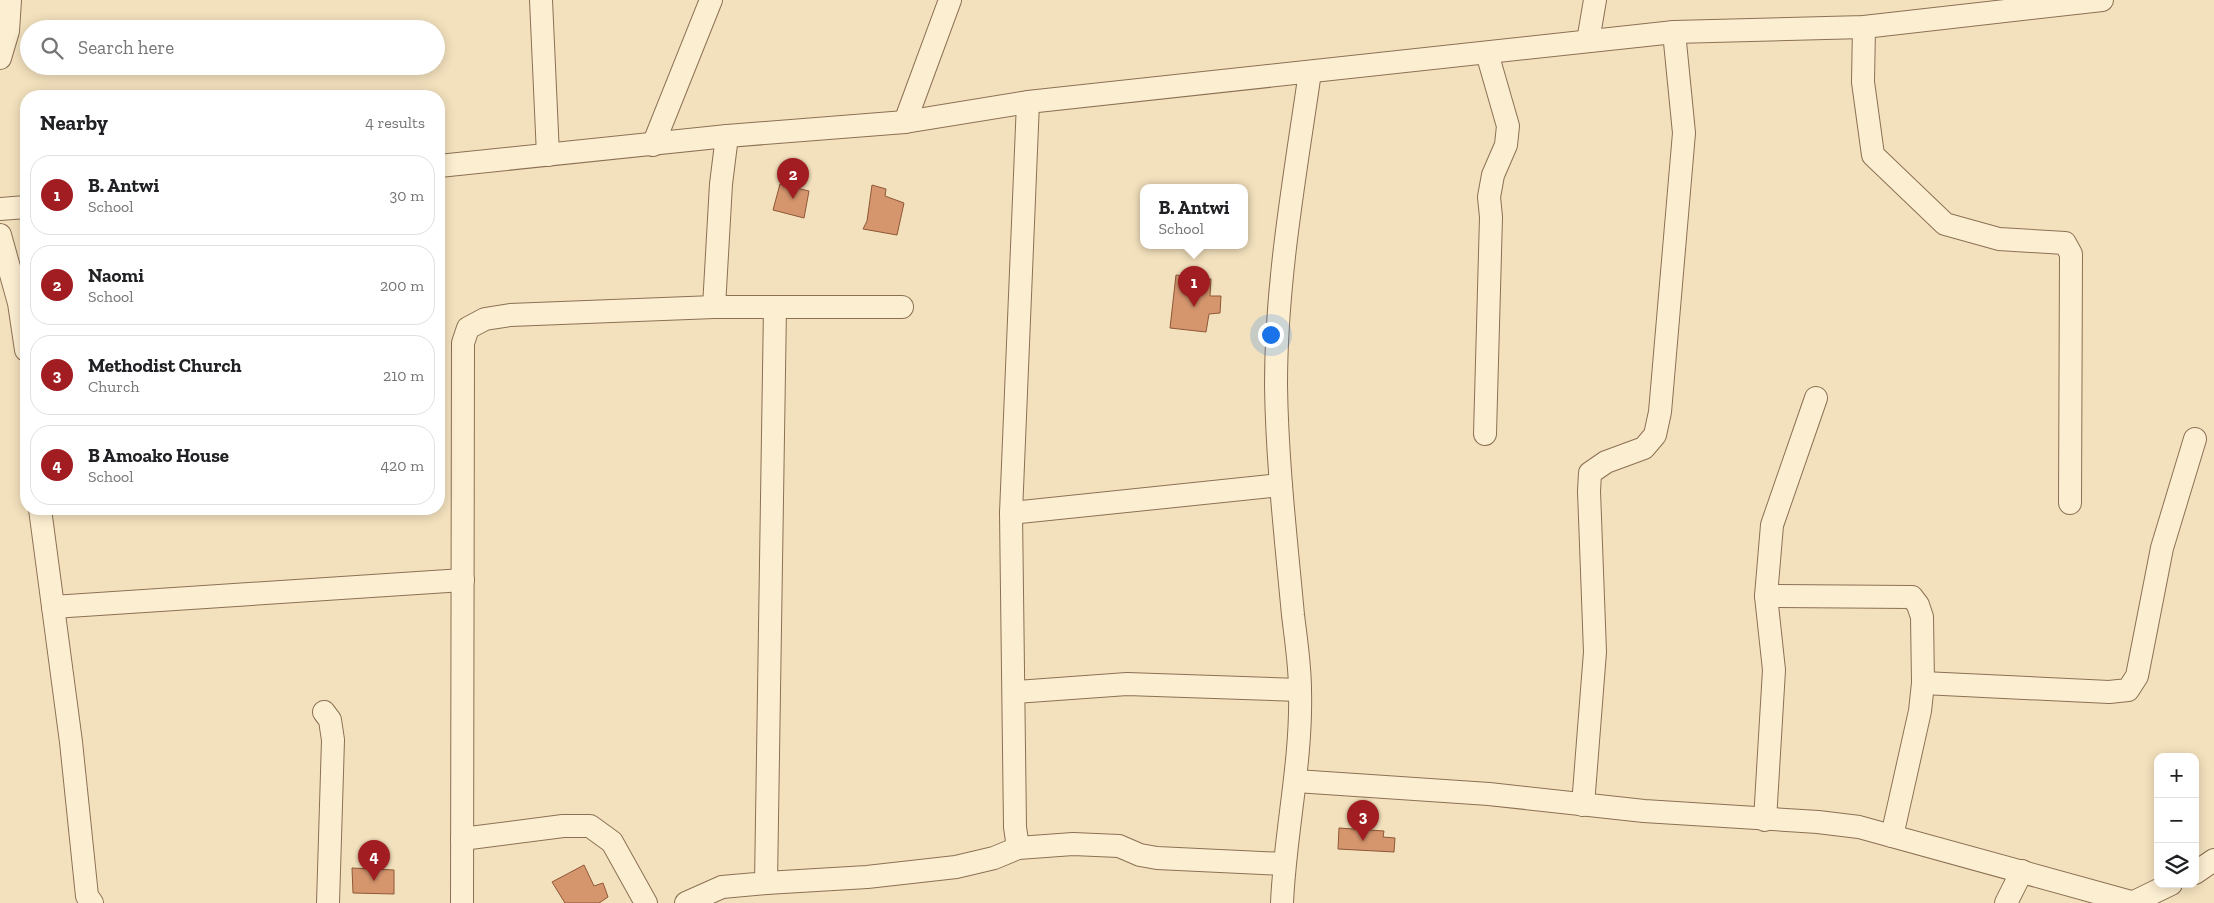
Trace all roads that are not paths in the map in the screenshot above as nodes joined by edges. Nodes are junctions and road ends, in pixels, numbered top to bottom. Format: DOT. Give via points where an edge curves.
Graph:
graph roads {
  1 [pos="10,0"];
  2 [pos="541,0"];
  3 [pos="711,0"];
  4 [pos="950,0"];
  5 [pos="1595,0"];
  6 [pos="2102,0"];
  7 [pos="1864,27"];
  8 [pos="1674,32"];
  9 [pos="1588,41"];
  10 [pos="1487,53"];
  11 [pos="0,58"];
  12 [pos="1310,72"];
  13 [pos="1028,102"];
  14 [pos="905,122"];
  15 [pos="727,136"];
  16 [pos="653,145"];
  17 [pos="548,155"];
  18 [pos="445,165"];
  19 [pos="20,207"];
  20 [pos="0,209"];
  21 [pos="0,235"];
  22 [pos="902,306"];
  23 [pos="714,307"];
  24 [pos="775,307"];
  25 [pos="20,310"];
  26 [pos="1816,398"];
  27 [pos="1486,434"];
  28 [pos="2195,439"];
  29 [pos="1281,485"];
  30 [pos="2070,503"];
  31 [pos="1012,513"];
  32 [pos="41,515"];
  33 [pos="463,580"];
  34 [pos="1766,596"];
  35 [pos="53,607"];
  36 [pos="1923,683"];
  37 [pos="1300,690"];
  38 [pos="1014,692"];
  39 [pos="324,712"];
  40 [pos="1296,781"];
  41 [pos="1584,805"];
  42 [pos="1765,820"];
  43 [pos="1892,836"];
  44 [pos="462,839"];
  45 [pos="1018,848"];
  46 [pos="2214,860"];
  47 [pos="1284,864"];
  48 [pos="2199,870"];
  49 [pos="2022,871"];
  50 [pos="766,882"];
  51 [pos="2163,888"];
  52 [pos="2134,902"];
  53 [pos="92,903"];
  54 [pos="328,903"];
  55 [pos="462,903"];
  56 [pos="646,903"];
  57 [pos="686,903"];
  58 [pos="1282,903"];
  59 [pos="2006,903"];
  1 -- 11 [label="street" via="8,31"];
  2 -- 17 [label="street"];
  3 -- 16 [label="street"];
  4 -- 14 [label="street"];
  5 -- 9 [label="street"];
  6 -- 7 [label="street"];
  7 -- 8 [label="street"];
  7 -- 30 [label="street" via="1863,82 1873,155 1945,224 1999,239 2065,243 2072,254"];
  8 -- 9 [label="street"];
  8 -- 41 [label="street" via="1684,133 1660,412 1655,435 1644,448 1606,462 1590,473 1595,652"];
  9 -- 10 [label="street"];
  10 -- 12 [label="street"];
  10 -- 27 [label="street" via="1508,126 1506,145 1493,175 1489,197"];
  12 -- 13 [label="street"];
  12 -- 29 [label="street" via="1279,309 1276,385"];
  13 -- 14 [label="street"];
  13 -- 31 [label="street"];
  14 -- 15 [label="street"];
  15 -- 16 [label="street"];
  15 -- 23 [label="street"];
  16 -- 17 [label="street"];
  17 -- 18 [label="street"];
  19 -- 20 [label="street"];
  21 -- 25 [label="street"];
  22 -- 24 [label="street"];
  23 -- 24 [label="street"];
  23 -- 33 [label="street" via="510,316 485,319 468,328 464,343"];
  24 -- 50 [label="street"];
  26 -- 34 [label="street" via="1772,525"];
  28 -- 36 [label="street" via="2162,548 2138,676 2128,690 2109,692"];
  29 -- 31 [label="street"];
  29 -- 37 [label="street"];
  31 -- 38 [label="street"];
  32 -- 35 [label="street"];
  33 -- 35 [label="street"];
  33 -- 44 [label="street"];
  34 -- 36 [label="street" via="1912,597 1922,617"];
  34 -- 42 [label="street" via="1774,670"];
  35 -- 53 [label="street" via="87,896"];
  36 -- 43 [label="street" via="1920,711"];
  37 -- 38 [label="street" via="1127,684"];
  37 -- 40 [label="street"];
  38 -- 45 [label="street"];
  39 -- 54 [label="street" via="330,720 334,740"];
  40 -- 41 [label="street" via="1489,794"];
  40 -- 47 [label="street"];
  41 -- 42 [label="street"];
  42 -- 43 [label="street" via="1859,827"];
  43 -- 49 [label="street"];
  44 -- 55 [label="street"];
  44 -- 56 [label="street" via="563,826 590,826 612,842"];
  45 -- 47 [label="street" via="1073,844 1119,846 1157,858"];
  45 -- 50 [label="street" via="994,858 956,867 867,877"];
  46 -- 48 [label="street"];
  47 -- 58 [label="street"];
  49 -- 52 [label="street"];
  49 -- 59 [label="street"];
  50 -- 57 [label="street" via="722,887"];
  51 -- 52 [label="street"];
}
